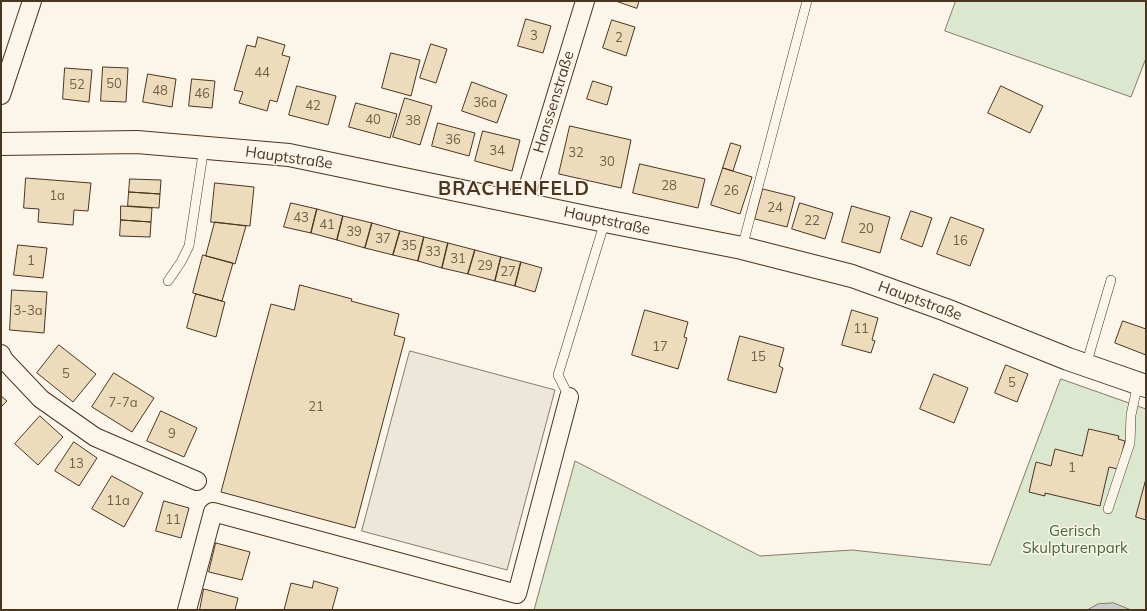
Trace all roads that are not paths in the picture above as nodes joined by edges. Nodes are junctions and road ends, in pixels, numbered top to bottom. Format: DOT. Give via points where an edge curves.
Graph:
graph roads {
  1 [pos="32,1"];
  2 [pos="585,1"];
  3 [pos="807,1"];
  4 [pos="1,95"];
  5 [pos="1,144"];
  6 [pos="204,147"];
  7 [pos="523,204"];
  8 [pos="605,221"];
  9 [pos="742,248"];
  10 [pos="1111,280"];
  11 [pos="168,281"];
  12 [pos="1,354"];
  13 [pos="1086,365"];
  14 [pos="1142,385"];
  15 [pos="569,396"];
  16 [pos="197,481"];
  17 [pos="1108,509"];
  18 [pos="187,610"];
  1 -- 4 [label="street"];
  2 -- 7 [label="street, Hanssenstraße"];
  3 -- 9 [label="lane"];
  5 -- 6 [label="street, Hauptstraße" via="137,142"];
  6 -- 7 [label="street, Hauptstraße" via="289,155"];
  6 -- 11 [label="lane" via="189,246"];
  7 -- 8 [label="street, Hauptstraße"];
  8 -- 9 [label="street, Hauptstraße"];
  8 -- 15 [label="lane" via="558,375"];
  9 -- 13 [label="street, Hauptstraße" via="852,276"];
  10 -- 13 [label="lane"];
  12 -- 16 [label="street" via="41,399 95,437"];
  13 -- 14 [label="street, Hauptstraße"];
  14 -- 17 [label="lane" via="1130,415 1130,443"];
  15 -- 18 [label="street" via="517,594 213,512"];
}
